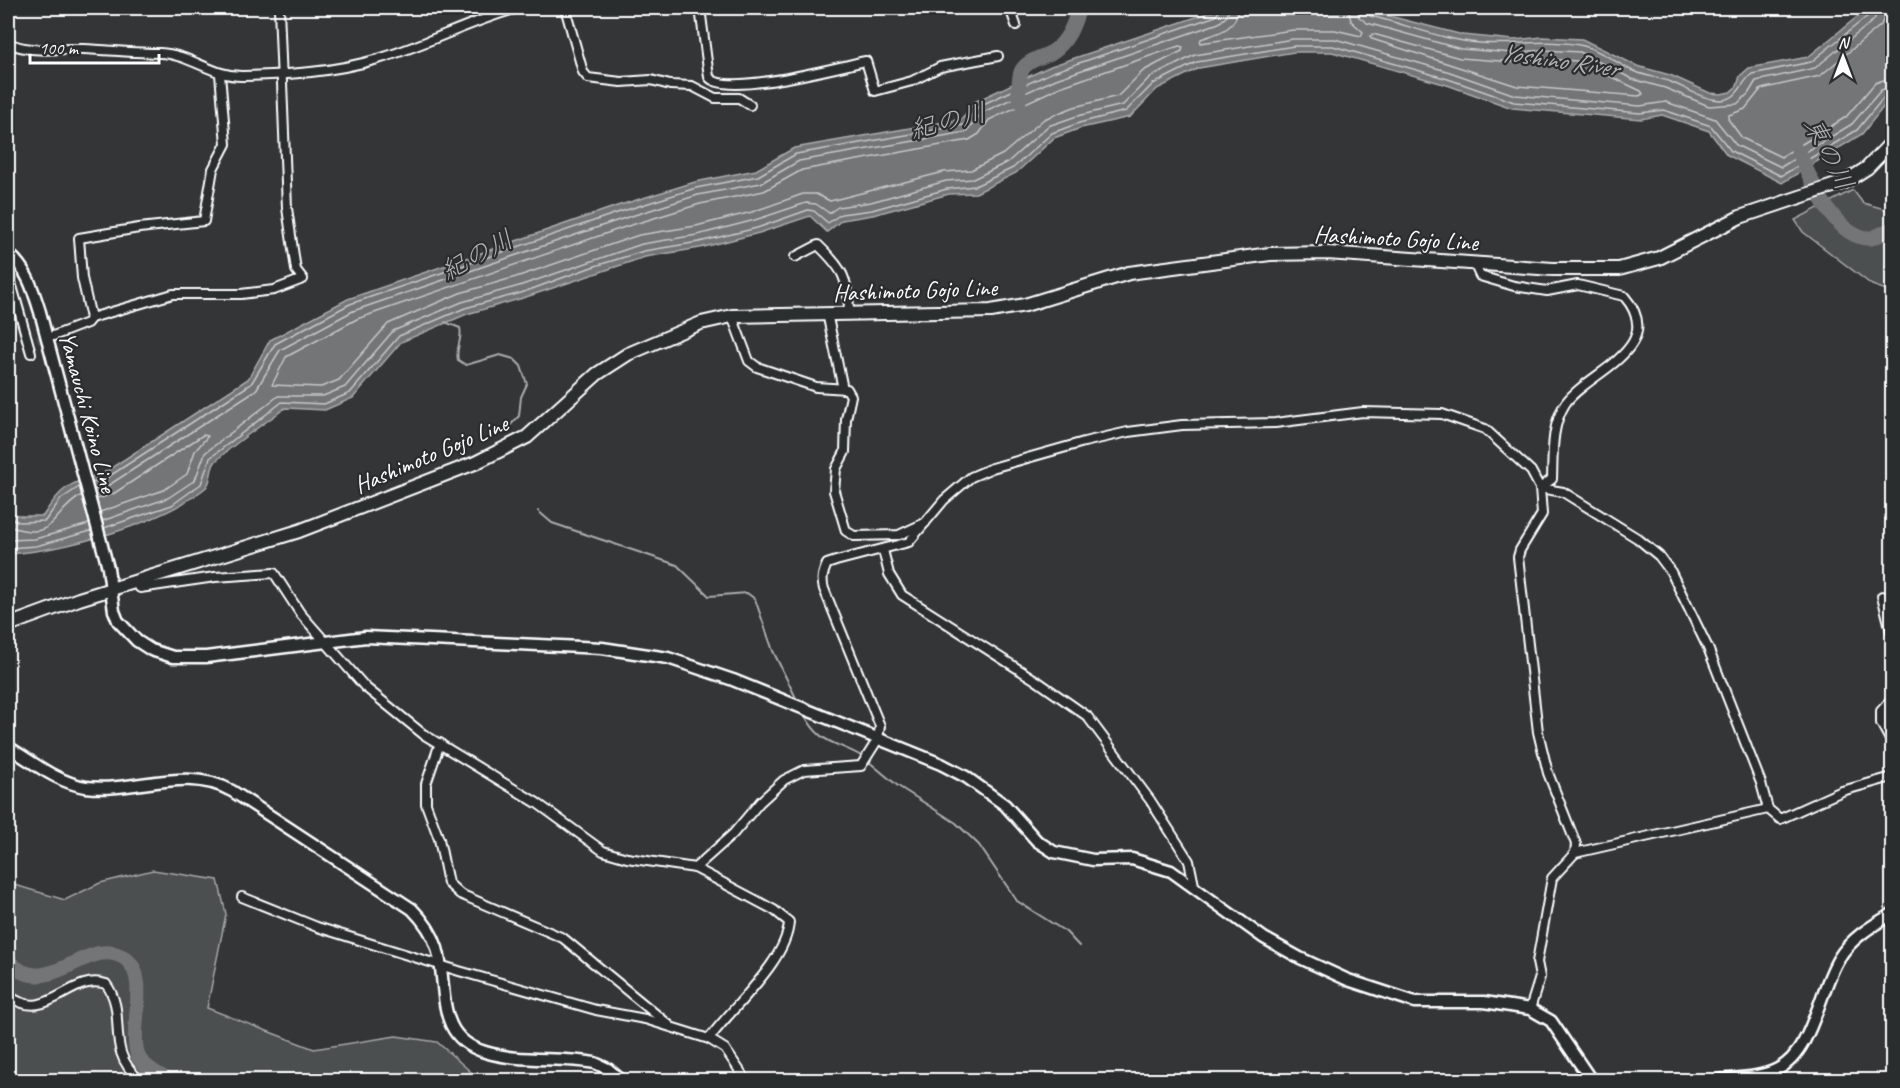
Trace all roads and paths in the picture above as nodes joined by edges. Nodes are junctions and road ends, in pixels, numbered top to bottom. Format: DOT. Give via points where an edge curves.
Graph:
graph roads {
  1 [pos="279,8"];
  2 [pos="518,8"];
  3 [pos="565,8"];
  4 [pos="700,8"];
  5 [pos="1011,8"];
  6 [pos="1016,25"];
  7 [pos="8,43"];
  8 [pos="998,56"];
  9 [pos="283,73"];
  10 [pos="220,74"];
  11 [pos="750,105"];
  12 [pos="1893,142"];
  13 [pos="8,256"];
  14 [pos="795,256"];
  15 [pos="1474,263"];
  16 [pos="8,272"];
  17 [pos="827,313"];
  18 [pos="849,313"];
  19 [pos="732,316"];
  20 [pos="90,318"];
  21 [pos="53,336"];
  22 [pos="37,340"];
  23 [pos="28,342"];
  24 [pos="31,353"];
  25 [pos="843,389"];
  26 [pos="1540,488"];
  27 [pos="927,522"];
  28 [pos="883,550"];
  29 [pos="134,584"];
  30 [pos="112,590"];
  31 [pos="1881,596"];
  32 [pos="8,625"];
  33 [pos="1893,635"];
  34 [pos="326,641"];
  35 [pos="1893,699"];
  36 [pos="878,739"];
  37 [pos="440,743"];
  38 [pos="1893,743"];
  39 [pos="8,747"];
  40 [pos="1893,777"];
  41 [pos="1768,809"];
  42 [pos="1575,853"];
  43 [pos="695,868"];
  44 [pos="1194,885"];
  45 [pos="242,897"];
  46 [pos="1893,914"];
  47 [pos="440,963"];
  48 [pos="8,995"];
  49 [pos="1530,1010"];
  50 [pos="675,1029"];
  51 [pos="709,1039"];
  52 [pos="140,1080"];
  53 [pos="621,1080"];
  54 [pos="746,1080"];
  55 [pos="1592,1080"];
  56 [pos="1719,1080"];
  1 -- 9 [label="street"];
  2 -- 9 [label="street" via="380,59 322,72"];
  3 -- 11 [label="street" via="588,78 693,86 715,98 739,98"];
  4 -- 8 [label="street" via="709,77 721,84 772,80 866,61 875,91 912,81 940,67"];
  5 -- 6 [label="street"];
  7 -- 10 [label="street" via="25,50 164,53"];
  9 -- 10 [label="street"];
  9 -- 20 [label="street" via="287,208 296,270 303,279 263,292 173,294"];
  10 -- 20 [label="street" via="226,144 213,169 204,221 79,238"];
  12 -- 15 [label="main road, Hashimoto Gojo Line" via="1867,168 1845,182 1740,217 1659,258 1619,269 1592,271"];
  13 -- 30 [label="street, Yamauchi Koino Line" via="23,268 32,283"];
  14 -- 18 [label="street" via="818,245 839,266 849,294"];
  15 -- 18 [label="main road, Hashimoto Gojo Line" via="1328,253 1270,254 1129,273 1025,305 991,311"];
  15 -- 26 [label="street" via="1480,276 1514,286 1547,291 1578,285 1624,296 1636,315 1636,330 1627,350 1566,401 1555,430 1552,479"];
  16 -- 23 [label="street"];
  17 -- 18 [label="main road, Hashimoto Gojo Line"];
  17 -- 19 [label="main road, Hashimoto Gojo Line"];
  17 -- 25 [label="street"];
  19 -- 25 [label="street" via="749,361 757,367 816,387"];
  19 -- 29 [label="main road, Hashimoto Gojo Line" via="701,323 628,354 597,374 527,437 505,450 299,531"];
  20 -- 21 [label="street" via="87,323"];
  22 -- 23 [label="street"];
  23 -- 24 [label="street"];
  25 -- 27 [label="street" via="851,396 845,452 836,469 834,491 846,531 854,536 899,535"];
  26 -- 27 [label="street" via="1531,471 1485,429 1466,420 1442,414 1363,412 1275,423 1182,425 1084,442 971,477 944,500"];
  26 -- 41 [label="street" via="1563,492 1628,532 1659,556 1671,572 1708,648"];
  26 -- 42 [label="street" via="1542,514 1518,557 1538,732 1548,773 1576,844"];
  27 -- 28 [label="street" via="909,542"];
  28 -- 36 [label="street" via="827,564 821,581 880,726"];
  28 -- 44 [label="street" via="889,574 902,595 1087,716 1150,800 1189,861"];
  29 -- 30 [label="main road, Hashimoto Gojo Line"];
  29 -- 34 [label="street" via="140,588 274,573 300,613"];
  30 -- 32 [label="main road, Hashimoto Gojo Line"];
  30 -- 34 [label="street, Yamauchi Koino Line" via="114,611 125,629 151,650 173,657 207,657"];
  31 -- 33 [label="street"];
  34 -- 36 [label="street, Yamauchi Koino Line" via="407,637 602,648 668,658"];
  34 -- 37 [label="street" via="365,687 398,716"];
  35 -- 38 [label="street" via="1881,711 1881,723"];
  36 -- 43 [label="street" via="861,766 804,770 784,780"];
  36 -- 44 [label="street, Yamauchi Koino Line" via="966,777 1005,805 1037,841 1054,852 1093,860 1150,862"];
  37 -- 43 [label="street" via="537,803 603,851"];
  37 -- 50 [label="street" via="426,784 426,804 439,839 448,883 460,894 563,938"];
  39 -- 47 [label="street" via="56,776 86,787 181,779 219,784 412,909 432,935"];
  40 -- 41 [label="street" via="1842,790 1780,819"];
  41 -- 42 [label="street"];
  42 -- 49 [label="street" via="1552,878 1537,962 1540,977"];
  43 -- 51 [label="street" via="789,922 788,936 779,952"];
  44 -- 49 [label="street, Yamauchi Koino Line" via="1264,938 1374,990 1415,1002 1484,1002"];
  45 -- 47 [label="street" via="317,927"];
  46 -- 56 [label="street" via="1858,936 1839,957 1793,1060 1761,1075"];
  47 -- 50 [label="street" via="596,1011 645,1019"];
  47 -- 53 [label="street" via="448,1021 468,1043 496,1056 595,1063"];
  48 -- 52 [label="street" via="27,1005 38,1005 86,983 106,984 114,1004 121,1057 127,1070"];
  49 -- 55 [label="street" via="1551,1021"];
  50 -- 51 [label="street"];
  51 -- 54 [label="street" via="725,1049"];
}
